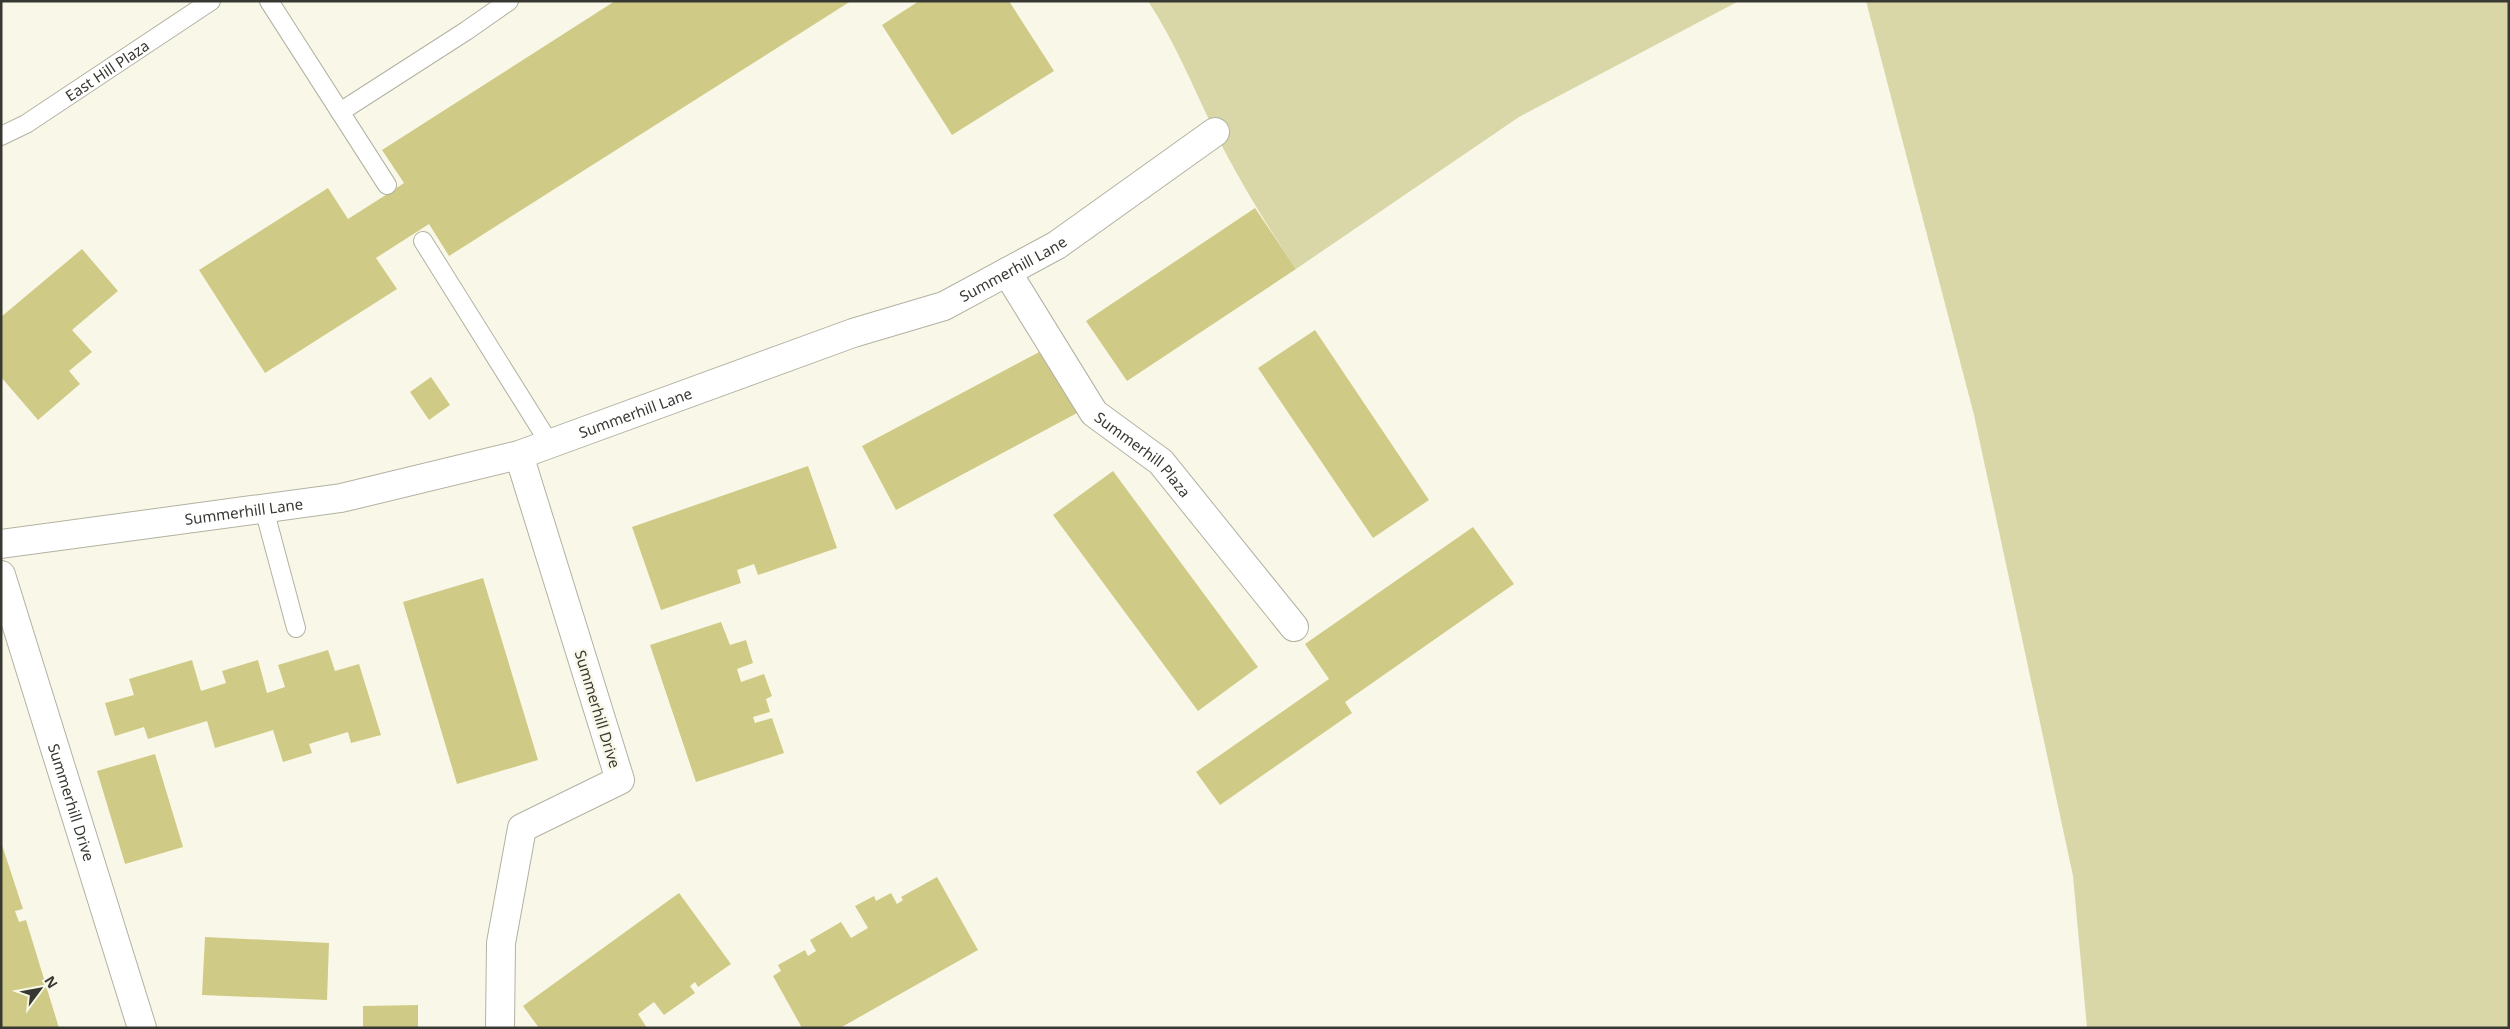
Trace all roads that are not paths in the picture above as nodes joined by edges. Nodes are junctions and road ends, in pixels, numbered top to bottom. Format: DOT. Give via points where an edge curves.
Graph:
graph roads {
  1 [pos="211,1"];
  2 [pos="270,1"];
  3 [pos="509,1"];
  4 [pos="340,112"];
  5 [pos="1215,132"];
  6 [pos="1,136"];
  7 [pos="387,185"];
  8 [pos="424,242"];
  9 [pos="1008,272"];
  10 [pos="550,444"];
  11 [pos="519,455"];
  12 [pos="264,509"];
  13 [pos="1,544"];
  14 [pos="1,575"];
  15 [pos="1294,627"];
  16 [pos="296,628"];
  17 [pos="142,1028"];
  18 [pos="500,1028"];
  1 -- 6 [label="lane, East Hill Plaza" via="26,124"];
  2 -- 4 [label="lane"];
  3 -- 4 [label="lane"];
  4 -- 7 [label="lane"];
  5 -- 9 [label="street, Summerhill Lane" via="1057,244"];
  8 -- 10 [label="lane"];
  9 -- 10 [label="street, Summerhill Lane" via="944,306 852,333"];
  9 -- 15 [label="street, Summerhill Plaza" via="1094,413 1161,462"];
  10 -- 11 [label="street, Summerhill Lane"];
  11 -- 12 [label="street, Summerhill Lane" via="341,498"];
  11 -- 18 [label="street, Summerhill Drive" via="620,780 522,828 501,943"];
  12 -- 13 [label="street, Summerhill Lane"];
  12 -- 16 [label="lane"];
  14 -- 17 [label="street, Summerhill Drive"];
}
